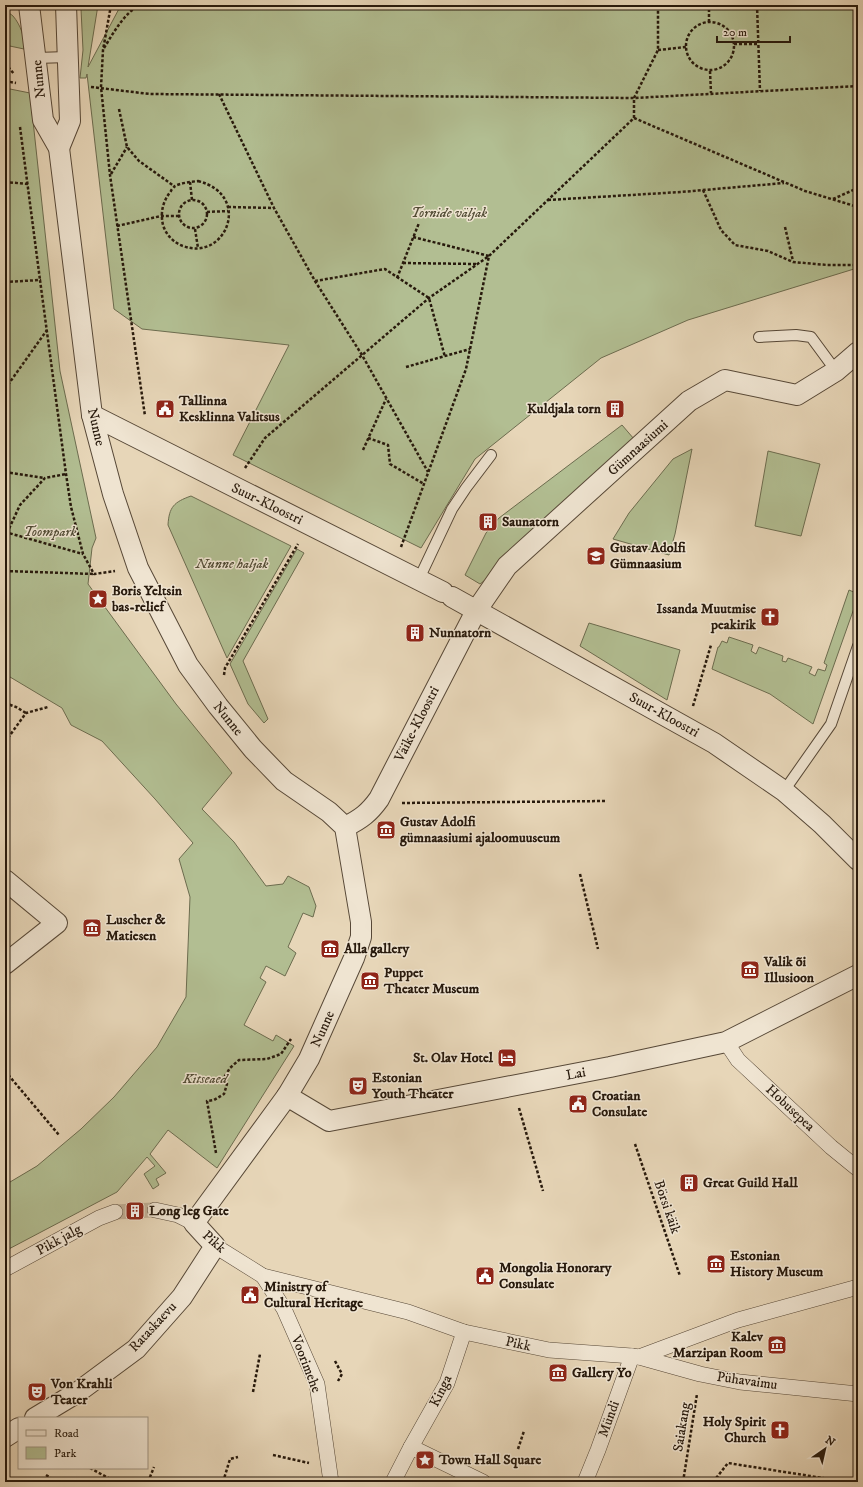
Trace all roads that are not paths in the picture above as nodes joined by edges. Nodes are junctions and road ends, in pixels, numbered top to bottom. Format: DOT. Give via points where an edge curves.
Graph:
graph roads {
  1 [pos="29,5"];
  2 [pos="66,5"];
  3 [pos="68,57"];
  4 [pos="36,58"];
  5 [pos="59,148"];
  6 [pos="759,337"];
  7 [pos="858,352"];
  8 [pos="836,371"];
  9 [pos="92,415"];
  10 [pos="491,456"];
  11 [pos="419,579"];
  12 [pos="476,611"];
  13 [pos="858,646"];
  14 [pos="784,791"];
  15 [pos="345,827"];
  16 [pos="858,860"];
  17 [pos="5,880"];
  18 [pos="5,964"];
  19 [pos="858,975"];
  20 [pos="726,1042"];
  21 [pos="287,1096"];
  22 [pos="858,1169"];
  23 [pos="155,1210"];
  24 [pos="115,1212"];
  25 [pos="194,1223"];
  26 [pos="215,1246"];
  27 [pos="5,1269"];
  28 [pos="263,1276"];
  29 [pos="858,1287"];
  30 [pos="464,1332"];
  31 [pos="635,1356"];
  32 [pos="858,1394"];
  33 [pos="37,1417"];
  34 [pos="18,1429"];
  35 [pos="5,1437"];
  36 [pos="412,1446"];
  37 [pos="330,1475"];
  38 [pos="393,1482"];
  39 [pos="483,1482"];
  40 [pos="585,1482"];
  1 -- 4 [label="street, Nunne"];
  2 -- 3 [label="street, Nunne"];
  3 -- 4 [label="lane"];
  3 -- 5 [label="street, Nunne" via="70,121"];
  4 -- 5 [label="street, Nunne" via="43,120"];
  5 -- 9 [label="street, Nunne"];
  6 -- 8 [label="lane" via="811,337"];
  7 -- 8 [label="street, Gümnaasiumi"];
  8 -- 12 [label="street, Gümnaasiumi" via="797,395 724,380 689,401 507,566"];
  9 -- 11 [label="street, Suur-Kloostri"];
  9 -- 15 [label="street, Nunne" via="113,494 138,568 188,665 253,749 284,781 329,812"];
  10 -- 11 [label="lane" via="452,509"];
  11 -- 12 [label="street, Suur-Kloostri"];
  12 -- 14 [label="street, Suur-Kloostri" via="714,743"];
  12 -- 15 [label="street, Väike-Kloostri" via="379,798 363,817"];
  13 -- 14 [label="lane" via="831,724"];
  14 -- 16 [label="street, Suur-Kloostri"];
  15 -- 21 [label="street, Nunne" via="362,922 362,937 319,1040"];
  17 -- 18 [label="street" via="57,923"];
  19 -- 20 [label="street, Lai"];
  20 -- 21 [label="street, Lai" via="329,1121"];
  20 -- 22 [label="street, Hobusepea" via="738,1060"];
  21 -- 25 [label="street, Nunne"];
  23 -- 25 [label="street" via="178,1215"];
  24 -- 27 [label="street, Pikk jalg" via="99,1218"];
  25 -- 26 [label="street, Pikk"];
  26 -- 28 [label="street, Pikk"];
  26 -- 33 [label="street, Rataskaevu" via="182,1296 136,1349 78,1392"];
  28 -- 30 [label="street, Pikk" via="408,1312"];
  28 -- 37 [label="street, Voorimehe" via="284,1309 317,1384"];
  29 -- 31 [label="street, Pikk" via="738,1320"];
  30 -- 31 [label="street, Pikk" via="549,1350"];
  30 -- 36 [label="street, Kinga" via="447,1383"];
  31 -- 32 [label="street, Pühavaimu" via="740,1382"];
  31 -- 40 [label="street, Mündi"];
  34 -- 35 [label="street"];
  36 -- 38 [label="street, Kinga"];
  36 -- 39 [label="street"];
}
